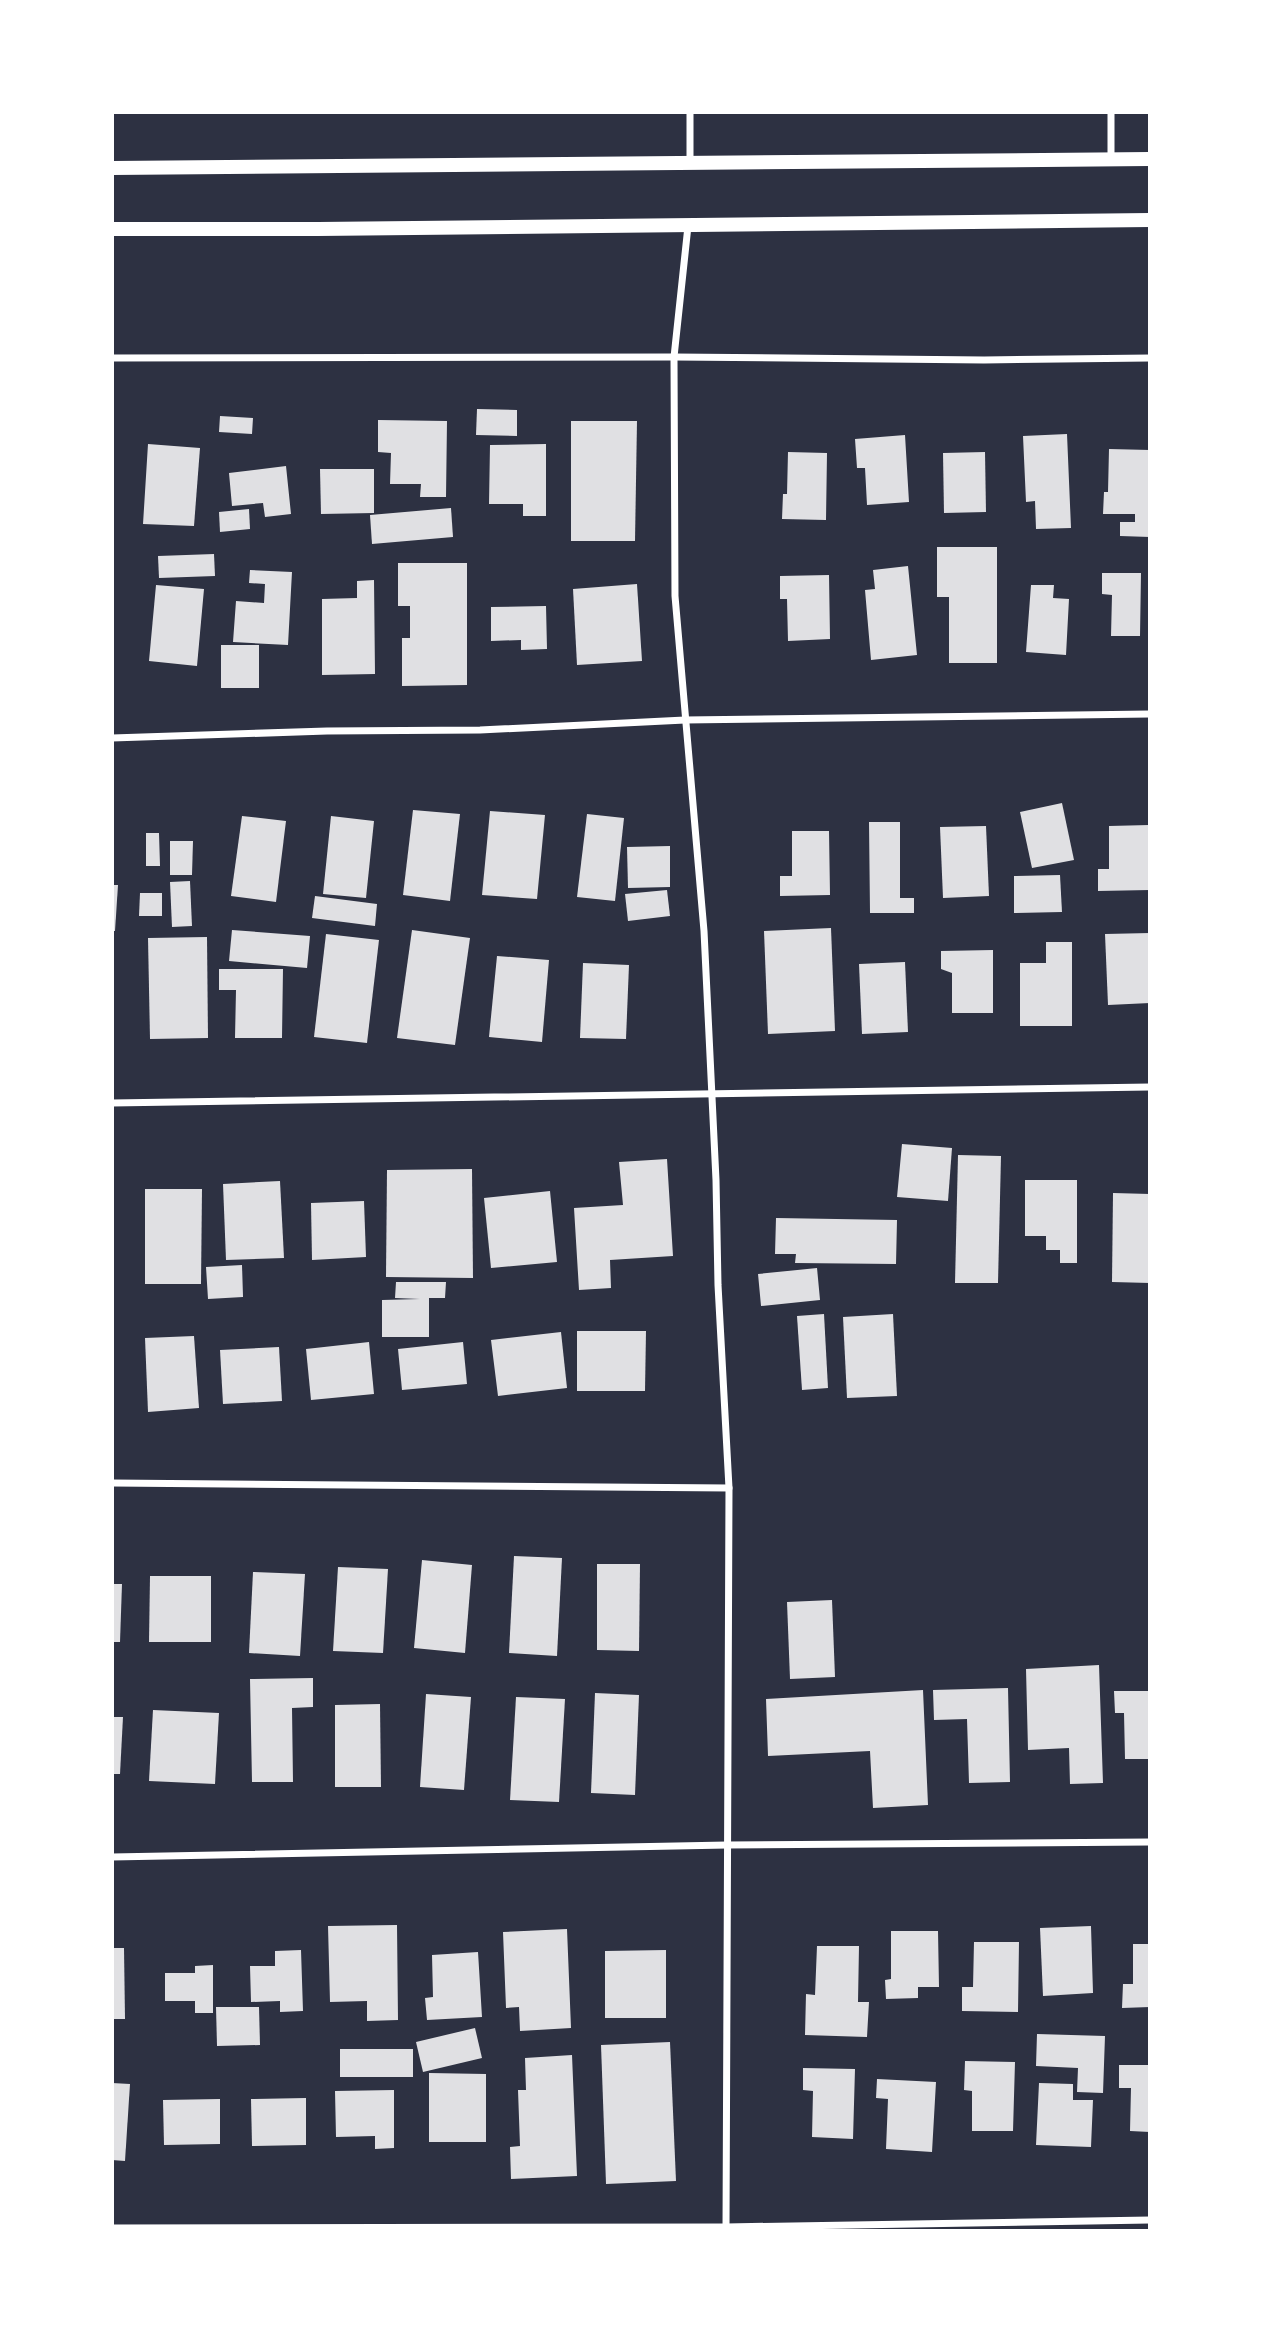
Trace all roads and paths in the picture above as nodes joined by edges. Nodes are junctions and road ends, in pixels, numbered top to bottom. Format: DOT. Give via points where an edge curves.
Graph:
graph roads {
  1 [pos="690,112"];
  2 [pos="1111,112"];
  3 [pos="1111,159"];
  4 [pos="1150,159"];
  5 [pos="690,163"];
  6 [pos="112,169"];
  7 [pos="1150,220"];
  8 [pos="688,225"];
  9 [pos="112,229"];
  10 [pos="674,357"];
  11 [pos="112,358"];
  12 [pos="1150,358"];
  13 [pos="1150,714"];
  14 [pos="685,720"];
  15 [pos="112,738"];
  16 [pos="1150,1087"];
  17 [pos="711,1095"];
  18 [pos="112,1103"];
  19 [pos="112,1483"];
  20 [pos="729,1488"];
  21 [pos="1150,1842"];
  22 [pos="727,1845"];
  23 [pos="112,1857"];
  24 [pos="1150,2220"];
  25 [pos="112,2228"];
  26 [pos="726,2229"];
  1 -- 5 [label="street"];
  2 -- 3 [label="street"];
  3 -- 4 [label="main road"];
  3 -- 5 [label="main road"];
  5 -- 6 [label="main road"];
  7 -- 8 [label="main road"];
  8 -- 9 [label="main road"];
  8 -- 10 [label="street"];
  10 -- 11 [label="street"];
  10 -- 12 [label="street"];
  10 -- 14 [label="street" via="675,596"];
  13 -- 14 [label="street"];
  14 -- 15 [label="street" via="480,730"];
  14 -- 17 [label="street" via="704,931"];
  16 -- 17 [label="street"];
  17 -- 18 [label="street"];
  17 -- 20 [label="street"];
  19 -- 20 [label="street"];
  20 -- 22 [label="street"];
  21 -- 22 [label="street"];
  22 -- 23 [label="street"];
  22 -- 26 [label="street"];
  24 -- 26 [label="street"];
  25 -- 26 [label="street"];
}
